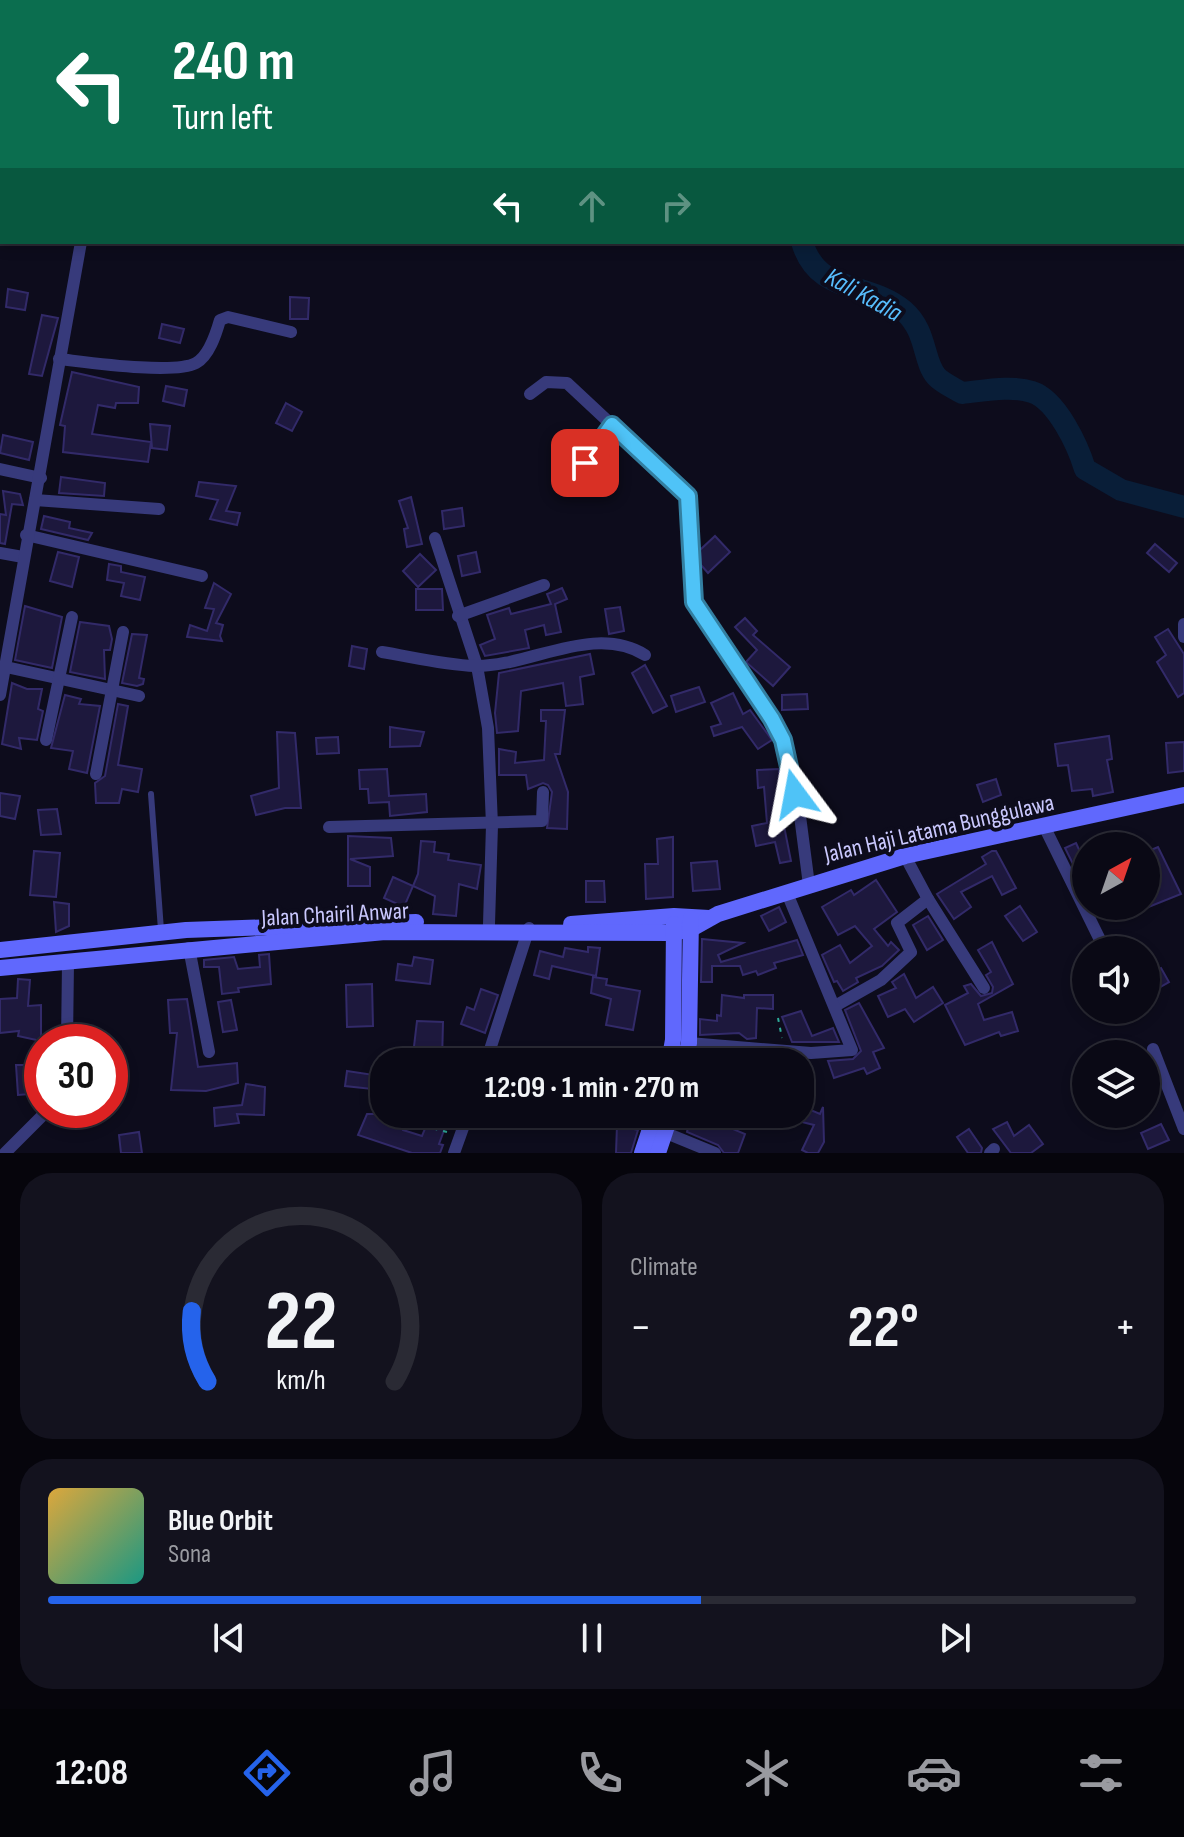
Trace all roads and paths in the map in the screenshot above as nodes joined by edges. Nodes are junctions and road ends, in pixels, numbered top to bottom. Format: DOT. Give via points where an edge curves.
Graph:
graph roads {
  1 [pos="0,70"];
  2 [pos="0,90"];
  3 [pos="81,244"];
  4 [pos="291,332"];
  5 [pos="59,359"];
  6 [pos="530,394"];
  7 [pos="612,425"];
  8 [pos="585,463"];
  9 [pos="0,469"];
  10 [pos="41,478"];
  11 [pos="35,500"];
  12 [pos="159,509"];
  13 [pos="26,535"];
  14 [pos="435,538"];
  15 [pos="0,553"];
  16 [pos="23,557"];
  17 [pos="202,576"];
  18 [pos="544,585"];
  19 [pos="458,616"];
  20 [pos="72,617"];
  21 [pos="1184,624"];
  22 [pos="123,632"];
  23 [pos="1184,637"];
  24 [pos="382,652"];
  25 [pos="645,655"];
  26 [pos="477,666"];
  27 [pos="6,667"];
  28 [pos="60,677"];
  29 [pos="112,688"];
  30 [pos="0,695"];
  31 [pos="139,696"];
  32 [pos="46,740"];
  33 [pos="96,774"];
  34 [pos="543,792"];
  35 [pos="151,794"];
  36 [pos="1184,795"];
  37 [pos="492,825"];
  38 [pos="329,827"];
  39 [pos="1045,828"];
  40 [pos="905,856"];
  41 [pos="809,885"];
  42 [pos="787,893"];
  43 [pos="928,899"];
  44 [pos="683,923"];
  45 [pos="489,924"];
  46 [pos="528,929"];
  47 [pos="162,934"];
  48 [pos="1098,936"];
  49 [pos="189,948"];
  50 [pos="0,950"];
  51 [pos="68,963"];
  52 [pos="0,968"];
  53 [pos="984,988"];
  54 [pos="835,1006"];
  55 [pos="778,1018"];
  56 [pos="67,1024"];
  57 [pos="689,1043"];
  58 [pos="490,1048"];
  59 [pos="672,1048"];
  60 [pos="688,1048"];
  61 [pos="748,1048"];
  62 [pos="783,1048"];
  63 [pos="209,1052"];
  64 [pos="814,1052"];
  65 [pos="1160,1067"];
  66 [pos="30,1128"];
  67 [pos="430,1128"];
  68 [pos="463,1128"];
  69 [pos="650,1128"];
  70 [pos="667,1128"];
  71 [pos="1184,1129"];
  72 [pos="666,1133"];
  73 [pos="460,1136"];
  74 [pos="5,1153"];
  75 [pos="454,1153"];
  76 [pos="642,1153"];
  77 [pos="658,1153"];
  78 [pos="715,1153"];
  1 -- 2 [label="street"];
  3 -- 5 [label="street"];
  4 -- 5 [label="street" via="228,317 220,320 203,357 192,365"];
  5 -- 10 [label="street"];
  6 -- 7 [label="street" via="546,382 567,383"];
  7 -- 8 [label="street"];
  7 -- 41 [label="street" via="688,496 694,602 783,740"];
  9 -- 10 [label="street"];
  10 -- 11 [label="street"];
  11 -- 12 [label="street"];
  11 -- 13 [label="street"];
  13 -- 16 [label="street"];
  13 -- 17 [label="street"];
  14 -- 19 [label="street"];
  15 -- 16 [label="street"];
  16 -- 27 [label="street"];
  18 -- 19 [label="street"];
  19 -- 26 [label="street"];
  20 -- 28 [label="street"];
  21 -- 23 [label="street"];
  22 -- 29 [label="street"];
  24 -- 26 [label="street"];
  25 -- 26 [label="street" via="623,644 600,645"];
  26 -- 37 [label="street" via="491,754"];
  27 -- 28 [label="street"];
  27 -- 30 [label="street"];
  28 -- 29 [label="street"];
  28 -- 32 [label="street"];
  29 -- 31 [label="street"];
  29 -- 33 [label="street"];
  34 -- 37 [label="street" via="542,821"];
  35 -- 47 [label="lane"];
  36 -- 39 [label="main road, Jalan Haji Latama Bunggulawa"];
  37 -- 38 [label="street"];
  37 -- 45 [label="street"];
  39 -- 40 [label="main road, Jalan Haji Latama Bunggulawa"];
  39 -- 48 [label="street"];
  40 -- 41 [label="main road, Jalan Haji Latama Bunggulawa"];
  40 -- 43 [label="street"];
  41 -- 42 [label="main road, Jalan Haji Latama Bunggulawa"];
  42 -- 44 [label="main road, Jalan Haji Latama Bunggulawa"];
  42 -- 54 [label="street"];
  43 -- 53 [label="street"];
  43 -- 54 [label="street" via="897,923 911,949 908,957 881,980"];
  44 -- 46 [label="main road, Jalan Chairil Anwar"];
  44 -- 57 [label="main road"];
  44 -- 59 [label="main road"];
  45 -- 46 [label="main road, Jalan Chairil Anwar"];
  45 -- 47 [label="main road, Jalan Chairil Anwar" via="390,921"];
  46 -- 49 [label="main road, Jalan Chairil Anwar" via="385,932"];
  46 -- 58 [label="street"];
  47 -- 50 [label="main road, Jalan Chairil Anwar"];
  49 -- 51 [label="main road, Jalan Chairil Anwar"];
  49 -- 63 [label="street"];
  51 -- 52 [label="main road, Jalan Chairil Anwar"];
  51 -- 56 [label="street"];
  54 -- 64 [label="street" via="852,1050"];
  55 -- 62 [label="path"];
  57 -- 60 [label="main road"];
  57 -- 61 [label="street"];
  65 -- 71 [label="street"];
  66 -- 74 [label="street"];
  67 -- 73 [label="path"];
  68 -- 73 [label="street"];
  69 -- 76 [label="main road"];
  70 -- 72 [label="main road"];
  72 -- 77 [label="main road"];
  72 -- 78 [label="street"];
  73 -- 75 [label="street"];
}
